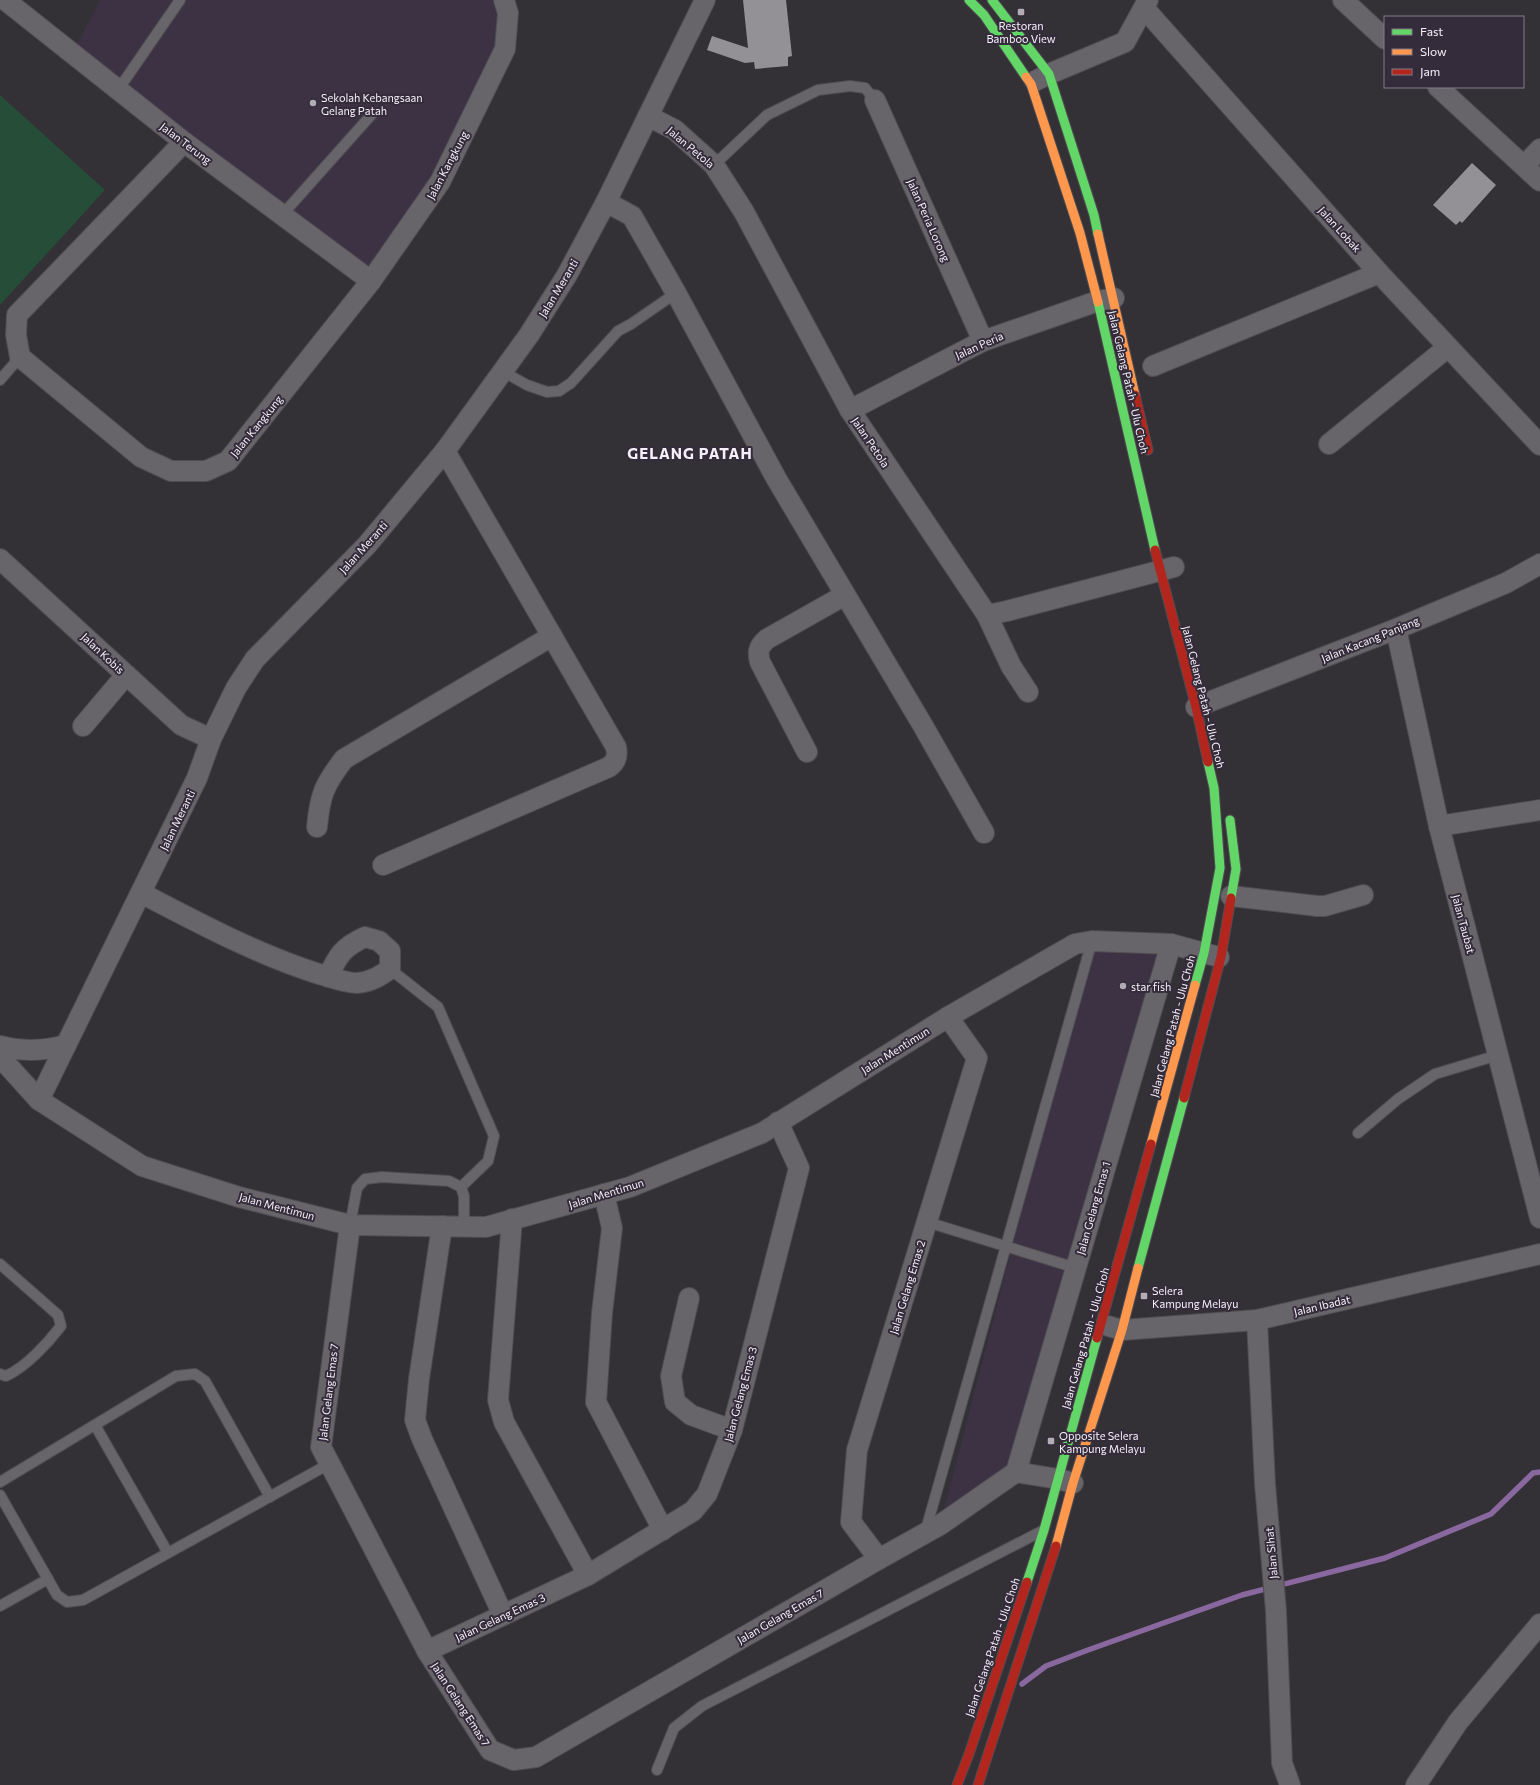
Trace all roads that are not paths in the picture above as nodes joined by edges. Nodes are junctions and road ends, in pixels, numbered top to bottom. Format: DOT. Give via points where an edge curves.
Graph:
graph roads {
  1 [pos="5,0"];
  2 [pos="180,0"];
  3 [pos="504,0"];
  4 [pos="705,0"];
  5 [pos="969,0"];
  6 [pos="992,0"];
  7 [pos="1343,0"];
  8 [pos="1146,4"];
  9 [pos="1384,37"];
  10 [pos="1049,74"];
  11 [pos="1031,84"];
  12 [pos="1439,88"];
  13 [pos="118,90"];
  14 [pos="875,100"];
  15 [pos="374,113"];
  16 [pos="648,116"];
  17 [pos="184,142"];
  18 [pos="1540,149"];
  19 [pos="714,165"];
  20 [pos="1524,166"];
  21 [pos="1540,182"];
  22 [pos="606,202"];
  23 [pos="282,215"];
  24 [pos="1379,273"];
  25 [pos="371,281"];
  26 [pos="676,292"];
  27 [pos="1106,300"];
  28 [pos="983,341"];
  29 [pos="1448,347"];
  30 [pos="20,357"];
  31 [pos="1153,366"];
  32 [pos="502,370"];
  33 [pos="0,380"];
  34 [pos="850,410"];
  35 [pos="1329,444"];
  36 [pos="1540,445"];
  37 [pos="445,451"];
  38 [pos="1150,460"];
  39 [pos="0,559"];
  40 [pos="1540,564"];
  41 [pos="1171,568"];
  42 [pos="845,595"];
  43 [pos="987,615"];
  44 [pos="1396,629"];
  45 [pos="552,636"];
  46 [pos="126,675"];
  47 [pos="1028,692"];
  48 [pos="1205,704"];
  49 [pos="83,726"];
  50 [pos="212,739"];
  51 [pos="808,752"];
  52 [pos="1229,810"];
  53 [pos="1540,810"];
  54 [pos="1438,826"];
  55 [pos="316,827"];
  56 [pos="984,833"];
  57 [pos="383,865"];
  58 [pos="141,893"];
  59 [pos="1362,895"];
  60 [pos="1231,896"];
  61 [pos="1092,941"];
  62 [pos="1171,944"];
  63 [pos="1212,955"];
  64 [pos="390,969"];
  65 [pos="328,977"];
  66 [pos="948,1017"];
  67 [pos="66,1045"];
  68 [pos="0,1046"];
  69 [pos="1498,1055"];
  70 [pos="0,1058"];
  71 [pos="39,1100"];
  72 [pos="778,1122"];
  73 [pos="1358,1133"];
  74 [pos="461,1187"];
  75 [pos="604,1194"];
  76 [pos="1540,1218"];
  77 [pos="512,1219"];
  78 [pos="927,1222"];
  79 [pos="350,1225"];
  80 [pos="442,1226"];
  81 [pos="464,1226"];
  82 [pos="1006,1246"];
  83 [pos="1540,1254"];
  84 [pos="0,1264"];
  85 [pos="1076,1268"];
  86 [pos="689,1298"];
  87 [pos="1257,1320"];
  88 [pos="1102,1324"];
  89 [pos="1122,1330"];
  90 [pos="0,1374"];
  91 [pos="96,1425"];
  92 [pos="732,1430"];
  93 [pos="329,1464"];
  94 [pos="1016,1472"];
  95 [pos="1066,1481"];
  96 [pos="0,1482"];
  97 [pos="0,1495"];
  98 [pos="270,1497"];
  99 [pos="662,1530"];
  100 [pos="1044,1530"];
  101 [pos="925,1533"];
  102 [pos="1060,1534"];
  103 [pos="168,1553"];
  104 [pos="879,1559"];
  105 [pos="588,1575"];
  106 [pos="48,1579"];
  107 [pos="0,1606"];
  108 [pos="503,1615"];
  109 [pos="1540,1624"];
  110 [pos="427,1651"];
  111 [pos="657,1770"];
  112 [pos="957,1785"];
  113 [pos="978,1785"];
  114 [pos="1290,1785"];
  115 [pos="1416,1785"];
  1 -- 13 [label="street, Jalan Terung"];
  2 -- 13 [label="lane"];
  3 -- 25 [label="street, Jalan Kangkung" via="508,13 505,49 440,182"];
  4 -- 16 [label="street, Jalan Meranti"];
  5 -- 11 [label="main road, Jalan Gelang Patah - Ulu Choh" via="984,15"];
  6 -- 10 [label="main road, Jalan Gelang Patah - Ulu Choh"];
  7 -- 9 [label="street"];
  8 -- 10 [label="street" via="1125,42"];
  8 -- 24 [label="street, Jalan Lobak"];
  10 -- 11 [label="street"];
  10 -- 27 [label="main road, Jalan Gelang Patah - Ulu Choh" via="1094,215"];
  11 -- 27 [label="main road, Jalan Gelang Patah - Ulu Choh" via="1080,233"];
  12 -- 20 [label="street"];
  13 -- 17 [label="street, Jalan Terung"];
  14 -- 19 [label="lane" via="866,88 850,86 818,90 767,115"];
  14 -- 28 [label="street, Jalan Peria Lorong"];
  15 -- 23 [label="lane"];
  16 -- 19 [label="street, Jalan Petola" via="674,130"];
  16 -- 22 [label="street, Jalan Meranti"];
  17 -- 23 [label="street, Jalan Terung"];
  17 -- 30 [label="street" via="17,315 16,335"];
  18 -- 20 [label="street"];
  19 -- 34 [label="street, Jalan Petola" via="744,212"];
  20 -- 21 [label="street"];
  22 -- 26 [label="street" via="632,216"];
  22 -- 32 [label="street, Jalan Meranti" via="567,275 529,335"];
  23 -- 25 [label="street, Jalan Terung"];
  24 -- 29 [label="street, Jalan Lobak"];
  24 -- 31 [label="street"];
  25 -- 30 [label="street, Jalan Kangkung" via="228,461 206,471 170,471 141,457"];
  26 -- 32 [label="lane" via="632,324 618,331 571,383 559,391 547,392 527,385"];
  26 -- 42 [label="street" via="776,478"];
  27 -- 28 [label="street, Jalan Peria"];
  27 -- 38 [label="main road, Jalan Gelang Patah - Ulu Choh"];
  27 -- 41 [label="main road, Jalan Gelang Patah - Ulu Choh"];
  28 -- 34 [label="street, Jalan Peria"];
  29 -- 35 [label="street"];
  29 -- 36 [label="street, Jalan Lobak"];
  30 -- 33 [label="lane"];
  32 -- 37 [label="street, Jalan Meranti"];
  34 -- 43 [label="street, Jalan Petola"];
  37 -- 45 [label="street"];
  37 -- 50 [label="street, Jalan Meranti" via="367,545 255,658 236,688"];
  39 -- 46 [label="street, Jalan Kobis"];
  40 -- 44 [label="street, Jalan Kacang Panjang" via="1506,583"];
  41 -- 43 [label="street"];
  41 -- 48 [label="main road, Jalan Gelang Patah - Ulu Choh"];
  42 -- 51 [label="street" via="760,644 760,662"];
  42 -- 56 [label="street"];
  43 -- 47 [label="street, Jalan Petola"];
  44 -- 48 [label="street, Jalan Kacang Panjang"];
  44 -- 54 [label="street, Jalan Taubat"];
  45 -- 55 [label="street" via="344,759 328,779 319,802"];
  45 -- 57 [label="street" via="616,747 614,764"];
  46 -- 49 [label="street"];
  46 -- 50 [label="street, Jalan Kobis" via="182,725"];
  48 -- 63 [label="main road, Jalan Gelang Patah - Ulu Choh" via="1220,868"];
  50 -- 58 [label="street, Jalan Meranti" via="198,778"];
  52 -- 60 [label="main road, Jalan Gelang Patah - Ulu Choh" via="1236,869"];
  53 -- 54 [label="street"];
  54 -- 69 [label="street, Jalan Taubat"];
  58 -- 65 [label="street" via="235,940 291,965"];
  58 -- 67 [label="street, Jalan Meranti"];
  59 -- 60 [label="street" via="1325,906"];
  60 -- 63 [label="main road, Jalan Gelang Patah - Ulu Choh"];
  61 -- 62 [label="street, Jalan Mentimun"];
  61 -- 66 [label="street, Jalan Mentimun" via="1075,944"];
  61 -- 82 [label="lane"];
  62 -- 63 [label="street, Jalan Mentimun"];
  62 -- 85 [label="street, Jalan Gelang Emas 1"];
  63 -- 88 [label="main road, Jalan Gelang Patah - Ulu Choh"];
  63 -- 89 [label="main road, Jalan Gelang Patah - Ulu Choh"];
  64 -- 65 [label="street" via="374,980 356,983"];
  64 -- 65 [label="street" via="390,951 379,941 365,937 350,944 336,960"];
  64 -- 74 [label="lane" via="438,1007 494,1136 488,1161"];
  66 -- 72 [label="street, Jalan Mentimun"];
  66 -- 78 [label="street, Jalan Gelang Emas 2" via="977,1058"];
  67 -- 68 [label="street" via="45,1050 10,1049"];
  67 -- 71 [label="street, Jalan Meranti"];
  69 -- 73 [label="lane" via="1435,1074 1398,1099"];
  69 -- 76 [label="street, Jalan Taubat"];
  70 -- 71 [label="street, Jalan Mentimun"];
  71 -- 79 [label="street, Jalan Mentimun" via="142,1166 239,1197"];
  72 -- 75 [label="street, Jalan Mentimun" via="762,1133 630,1187"];
  72 -- 92 [label="street, Jalan Gelang Emas 3" via="799,1168"];
  74 -- 79 [label="lane" via="449,1181 382,1177 365,1179 358,1188"];
  74 -- 81 [label="lane" via="464,1196"];
  75 -- 77 [label="street, Jalan Mentimun"];
  75 -- 99 [label="street" via="612,1228 602,1313 596,1402"];
  77 -- 81 [label="street, Jalan Mentimun" via="486,1227"];
  77 -- 105 [label="street" via="498,1400 504,1422"];
  78 -- 82 [label="lane"];
  78 -- 104 [label="street, Jalan Gelang Emas 2" via="857,1450 851,1522"];
  79 -- 80 [label="street, Jalan Mentimun"];
  79 -- 93 [label="street, Jalan Gelang Emas 7" via="321,1447"];
  80 -- 81 [label="street, Jalan Mentimun"];
  80 -- 108 [label="street" via="415,1420"];
  82 -- 85 [label="lane"];
  82 -- 101 [label="lane"];
  83 -- 87 [label="street, Jalan Ibadat"];
  84 -- 90 [label="lane" via="58,1315 61,1326 17,1371 6,1376"];
  85 -- 94 [label="street, Jalan Gelang Emas 1"];
  86 -- 92 [label="street" via="671,1376 676,1402 691,1415"];
  87 -- 89 [label="street, Jalan Ibadat"];
  87 -- 114 [label="street, Jalan Sihat" via="1265,1484 1276,1611 1282,1763"];
  88 -- 89 [label="street, Jalan Ibadat"];
  88 -- 95 [label="main road, Jalan Gelang Patah - Ulu Choh"];
  89 -- 95 [label="main road, Jalan Gelang Patah - Ulu Choh"];
  91 -- 96 [label="lane"];
  91 -- 98 [label="lane" via="176,1376 195,1374 204,1381"];
  91 -- 103 [label="lane"];
  92 -- 99 [label="street, Jalan Gelang Emas 3" via="707,1494 694,1511"];
  93 -- 98 [label="lane"];
  93 -- 110 [label="street, Jalan Gelang Emas 7"];
  94 -- 95 [label="street"];
  94 -- 101 [label="street, Jalan Gelang Emas 7"];
  95 -- 100 [label="main road, Jalan Gelang Patah - Ulu Choh"];
  95 -- 102 [label="main road, Jalan Gelang Patah - Ulu Choh"];
  97 -- 106 [label="lane"];
  98 -- 103 [label="lane"];
  99 -- 105 [label="street, Jalan Gelang Emas 3"];
  100 -- 102 [label="lane"];
  100 -- 111 [label="lane" via="702,1706 674,1728"];
  100 -- 112 [label="main road, Jalan Gelang Patah - Ulu Choh"];
  101 -- 104 [label="street, Jalan Gelang Emas 7"];
  102 -- 113 [label="main road, Jalan Gelang Patah - Ulu Choh"];
  103 -- 106 [label="lane" via="83,1600 67,1602 58,1595"];
  104 -- 110 [label="street, Jalan Gelang Emas 7" via="536,1756 514,1760 490,1750"];
  105 -- 108 [label="street, Jalan Gelang Emas 3"];
  106 -- 107 [label="lane"];
  108 -- 110 [label="street, Jalan Gelang Emas 3"];
  109 -- 115 [label="street" via="1458,1722"];
}
